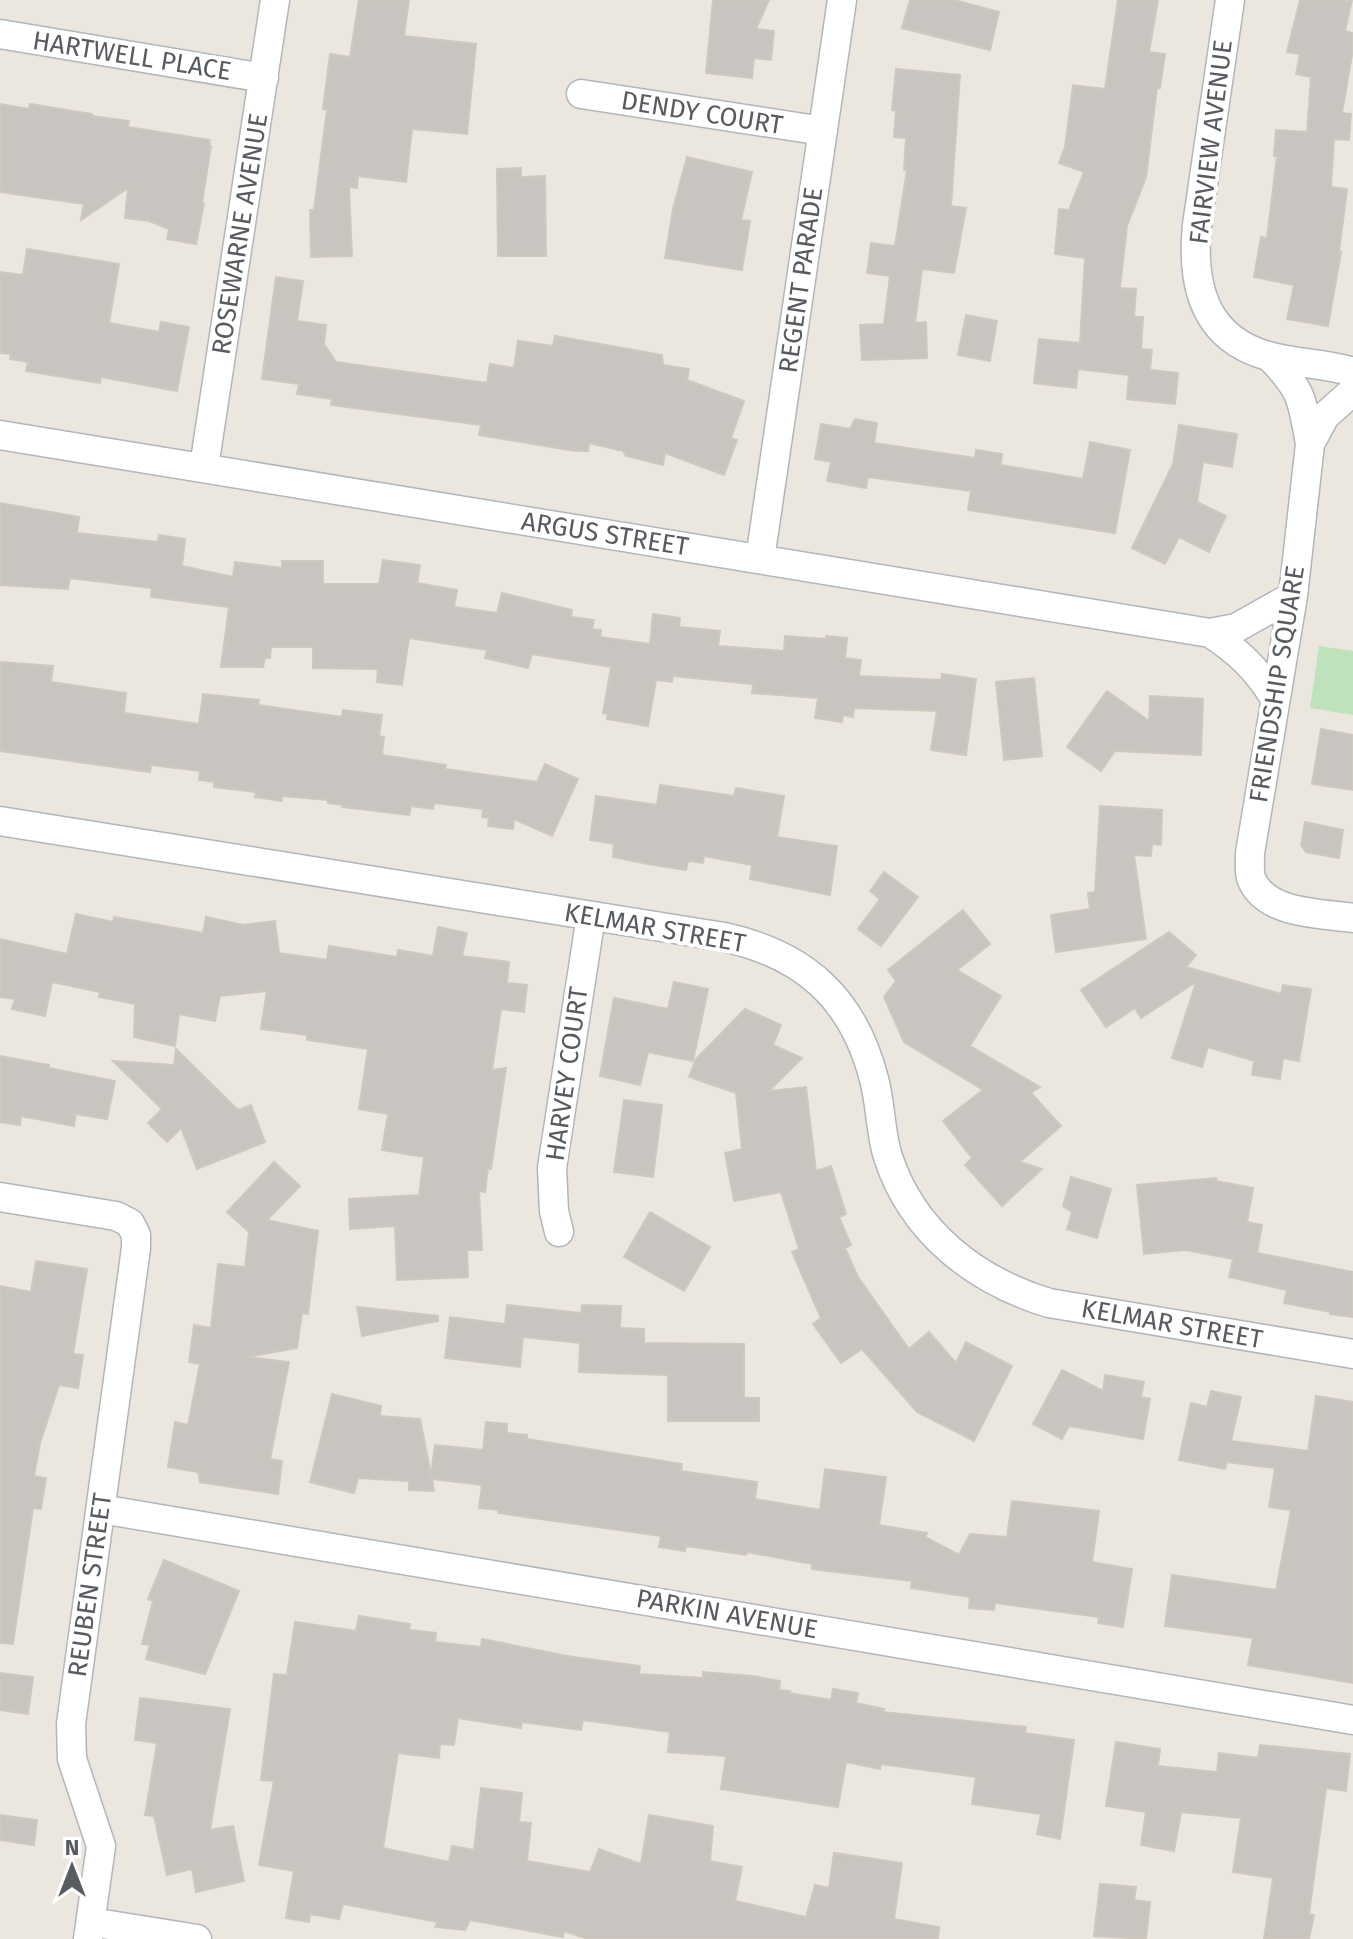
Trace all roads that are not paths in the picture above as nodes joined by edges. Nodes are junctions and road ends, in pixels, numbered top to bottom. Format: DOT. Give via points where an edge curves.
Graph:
graph roads {
  1 [pos="275,0"];
  2 [pos="842,0"];
  3 [pos="1230,0"];
  4 [pos="0,34"];
  5 [pos="264,78"];
  6 [pos="581,94"];
  7 [pos="823,131"];
  8 [pos="1269,356"];
  9 [pos="1353,372"];
  10 [pos="1353,391"];
  11 [pos="0,435"];
  12 [pos="1310,444"];
  13 [pos="204,467"];
  14 [pos="760,559"];
  15 [pos="1293,596"];
  16 [pos="1210,633"];
  17 [pos="1275,699"];
  18 [pos="0,821"];
  19 [pos="591,916"];
  20 [pos="1353,918"];
  21 [pos="0,1197"];
  22 [pos="559,1232"];
  23 [pos="1353,1354"];
  24 [pos="101,1509"];
  25 [pos="1353,1720"];
  26 [pos="90,1930"];
  27 [pos="197,1939"];
  1 -- 5 [label="street, ROSEWARNE AVENUE"];
  2 -- 7 [label="street, REGENT PARADE"];
  3 -- 8 [label="street, FAIRVIEW AVENUE" via="1197,225 1197,276 1216,326 1235,342"];
  4 -- 5 [label="street, HARTWELL PLACE"];
  5 -- 13 [label="street, ROSEWARNE AVENUE"];
  6 -- 7 [label="street, DENDY COURT"];
  7 -- 14 [label="street, REGENT PARADE"];
  8 -- 9 [label="street, FAIRVIEW AVENUE"];
  8 -- 12 [label="street" via="1303,401"];
  10 -- 12 [label="street, FRIENDSHIP SQUARE" via="1325,416"];
  11 -- 13 [label="street, ARGUS STREET"];
  12 -- 15 [label="street, FRIENDSHIP SQUARE"];
  13 -- 14 [label="street, ARGUS STREET"];
  14 -- 16 [label="street, ARGUS STREET"];
  15 -- 16 [label="street, ARGUS STREET" via="1236,628"];
  15 -- 17 [label="street, FRIENDSHIP SQUARE"];
  16 -- 17 [label="street, ARGUS STREET" via="1260,675"];
  17 -- 20 [label="street, FRIENDSHIP SQUARE" via="1250,877 1262,895 1284,907"];
  18 -- 19 [label="street, KELMAR STREET"];
  19 -- 22 [label="street, HARVEY COURT" via="552,1168"];
  19 -- 23 [label="street, KELMAR STREET" via="749,943 804,969 827,988 863,1044 889,1159 916,1212 952,1252 993,1282 1049,1303"];
  21 -- 24 [label="street, REUBEN STREET" via="116,1216 133,1228 136,1248"];
  24 -- 25 [label="street, PARKIN AVENUE"];
  24 -- 26 [label="street, REUBEN STREET" via="71,1731 72,1759 101,1846"];
  26 -- 27 [label="street"];
}
